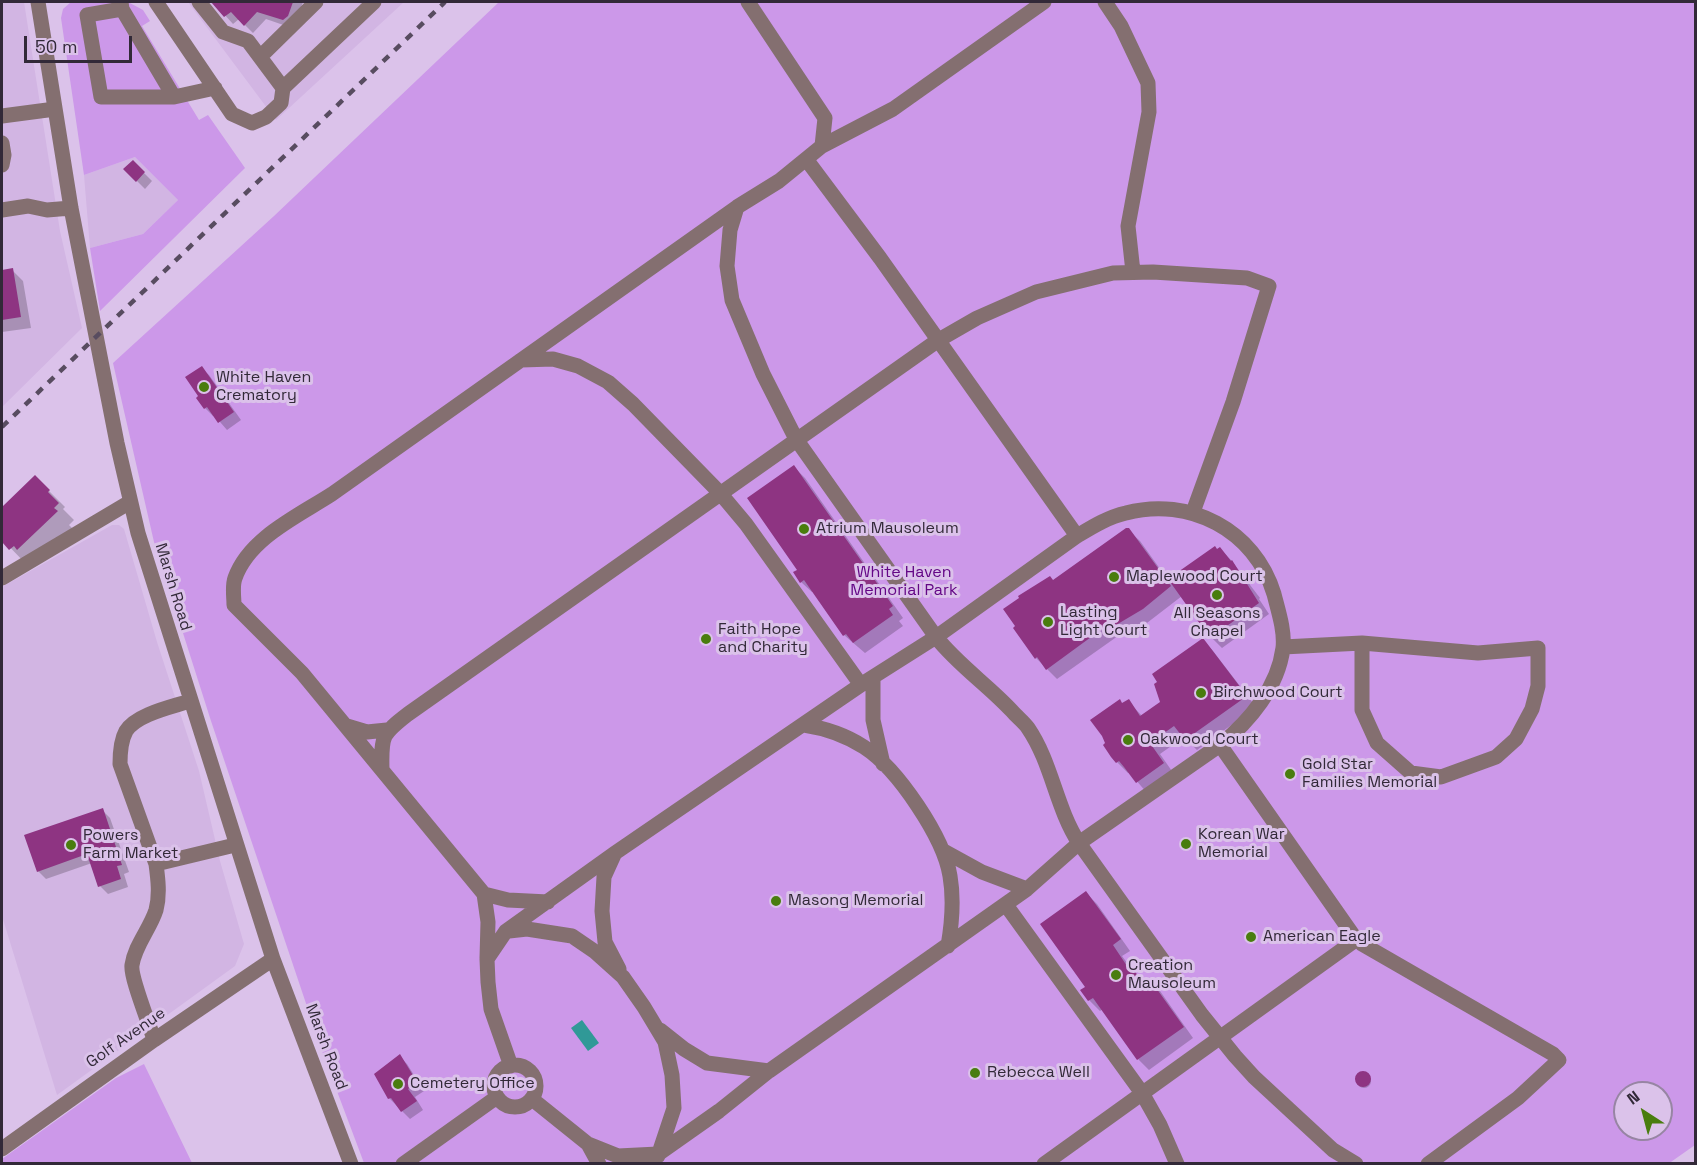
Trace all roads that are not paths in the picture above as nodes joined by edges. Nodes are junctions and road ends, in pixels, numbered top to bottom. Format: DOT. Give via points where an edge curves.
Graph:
graph roads {
  1 [pos="38,2"];
  2 [pos="156,2"];
  3 [pos="199,2"];
  4 [pos="374,2"];
  5 [pos="748,2"];
  6 [pos="1044,2"];
  7 [pos="1105,2"];
  8 [pos="311,4"];
  9 [pos="122,5"];
  10 [pos="260,57"];
  11 [pos="215,88"];
  12 [pos="283,88"];
  13 [pos="174,97"];
  14 [pos="55,109"];
  15 [pos="2,116"];
  16 [pos="2,142"];
  17 [pos="822,146"];
  18 [pos="806,159"];
  19 [pos="2,165"];
  20 [pos="737,207"];
  21 [pos="70,208"];
  22 [pos="2,210"];
  23 [pos="1133,272"];
  24 [pos="937,341"];
  25 [pos="521,360"];
  26 [pos="796,439"];
  27 [pos="720,493"];
  28 [pos="130,502"];
  29 [pos="1193,512"];
  30 [pos="1077,536"];
  31 [pos="2,578"];
  32 [pos="936,637"];
  33 [pos="1362,643"];
  34 [pos="1283,647"];
  35 [pos="867,681"];
  36 [pos="190,700"];
  37 [pos="804,725"];
  38 [pos="346,726"];
  39 [pos="387,730"];
  40 [pos="1220,745"];
  41 [pos="883,764"];
  42 [pos="382,768"];
  43 [pos="1079,843"];
  44 [pos="235,845"];
  45 [pos="942,850"];
  46 [pos="615,853"];
  47 [pos="156,864"];
  48 [pos="1027,890"];
  49 [pos="484,894"];
  50 [pos="548,902"];
  51 [pos="1006,905"];
  52 [pos="506,931"];
  53 [pos="1357,939"];
  54 [pos="948,946"];
  55 [pos="273,959"];
  56 [pos="487,959"];
  57 [pos="623,977"];
  58 [pos="656,1026"];
  59 [pos="1220,1038"];
  60 [pos="154,1040"];
  61 [pos="511,1066"];
  62 [pos="769,1071"];
  63 [pos="1142,1093"];
  64 [pos="496,1097"];
  65 [pos="532,1099"];
  66 [pos="588,1144"];
  67 [pos="2,1149"];
  68 [pos="657,1159"];
  69 [pos="351,1164"];
  70 [pos="403,1164"];
  71 [pos="599,1164"];
  72 [pos="1044,1164"];
  73 [pos="1177,1164"];
  74 [pos="1356,1164"];
  75 [pos="1428,1164"];
  1 -- 14 [label="street, Marsh Road"];
  2 -- 11 [label="street"];
  3 -- 10 [label="street" via="223,32 248,41"];
  4 -- 12 [label="street"];
  5 -- 17 [label="street" via="825,118"];
  6 -- 17 [label="street" via="893,109"];
  7 -- 23 [label="street" via="1148,83 1149,112 1128,226"];
  8 -- 10 [label="street"];
  9 -- 13 [label="street"];
  9 -- 13 [label="street" via="87,15 101,97"];
  10 -- 12 [label="street"];
  11 -- 12 [label="street" via="232,114 252,123 266,117 281,103"];
  11 -- 13 [label="street"];
  14 -- 15 [label="street"];
  14 -- 21 [label="street, Marsh Road"];
  16 -- 19 [label="street"];
  17 -- 18 [label="street"];
  18 -- 20 [label="street"];
  18 -- 24 [label="street"];
  20 -- 25 [label="street"];
  20 -- 26 [label="street" via="730,230 727,266 732,300 762,374"];
  21 -- 22 [label="street" via="47,210 28,206"];
  21 -- 28 [label="street, Marsh Road"];
  23 -- 24 [label="street" via="1113,273 1036,292"];
  23 -- 29 [label="street" via="1247,278 1269,286"];
  24 -- 26 [label="street"];
  24 -- 30 [label="street"];
  25 -- 27 [label="street" via="553,359 578,366 608,382"];
  25 -- 38 [label="street" via="246,554 234,580 234,605 302,673"];
  26 -- 27 [label="street"];
  26 -- 32 [label="street"];
  27 -- 35 [label="street"];
  27 -- 39 [label="street"];
  28 -- 31 [label="street"];
  28 -- 36 [label="street, Marsh Road"];
  29 -- 30 [label="street" via="1154,508 1126,513 1099,522"];
  29 -- 34 [label="street" via="1232,533 1259,561 1276,602"];
  30 -- 32 [label="street"];
  32 -- 35 [label="street"];
  32 -- 43 [label="street" via="1028,728"];
  33 -- 33 [label="street" via="1362,710 1377,743 1411,773 1441,777 1496,757 1516,739 1532,709 1538,686 1538,648 1478,653"];
  33 -- 34 [label="street"];
  34 -- 40 [label="street" via="1275,677 1256,711"];
  35 -- 37 [label="street"];
  35 -- 41 [label="street"];
  36 -- 44 [label="street, Marsh Road"];
  36 -- 47 [label="street" via="137,719 126,731 121,747 120,764"];
  37 -- 41 [label="street" via="823,728 865,748"];
  37 -- 46 [label="street"];
  38 -- 39 [label="street" via="367,732"];
  38 -- 42 [label="street"];
  39 -- 42 [label="street" via="381,747"];
  40 -- 43 [label="street"];
  40 -- 53 [label="street"];
  41 -- 45 [label="street" via="914,802"];
  42 -- 49 [label="street"];
  43 -- 48 [label="street"];
  43 -- 59 [label="street"];
  44 -- 47 [label="street"];
  44 -- 55 [label="street, Marsh Road"];
  45 -- 48 [label="street"];
  45 -- 54 [label="street" via="950,876 952,924"];
  46 -- 50 [label="street"];
  46 -- 57 [label="street" via="604,877 602,911 605,942"];
  47 -- 60 [label="street" via="156,910 131,967"];
  48 -- 51 [label="street"];
  49 -- 50 [label="street"];
  49 -- 56 [label="street"];
  50 -- 52 [label="street"];
  51 -- 54 [label="street"];
  51 -- 63 [label="street"];
  52 -- 56 [label="street"];
  52 -- 57 [label="street" via="527,929 572,936"];
  53 -- 59 [label="street"];
  53 -- 75 [label="street" via="1559,1060 1518,1098"];
  54 -- 62 [label="street"];
  55 -- 60 [label="street, Golf Avenue"];
  55 -- 69 [label="street, Marsh Road"];
  56 -- 61 [label="street" via="491,1010"];
  57 -- 58 [label="street"];
  58 -- 62 [label="street" via="707,1063"];
  58 -- 68 [label="street" via="665,1042 674,1108"];
  59 -- 63 [label="street"];
  59 -- 74 [label="street" via="1254,1077 1333,1150"];
  60 -- 67 [label="street, Golf Avenue"];
  61 -- 64 [label="street" via="496,1078"];
  61 -- 65 [label="street" via="525,1068 535,1079"];
  62 -- 68 [label="street"];
  63 -- 72 [label="street"];
  63 -- 73 [label="street"];
  64 -- 65 [label="street" via="513,1107"];
  64 -- 70 [label="street"];
  65 -- 66 [label="street"];
  66 -- 68 [label="street" via="618,1156"];
  66 -- 71 [label="street"];
}
